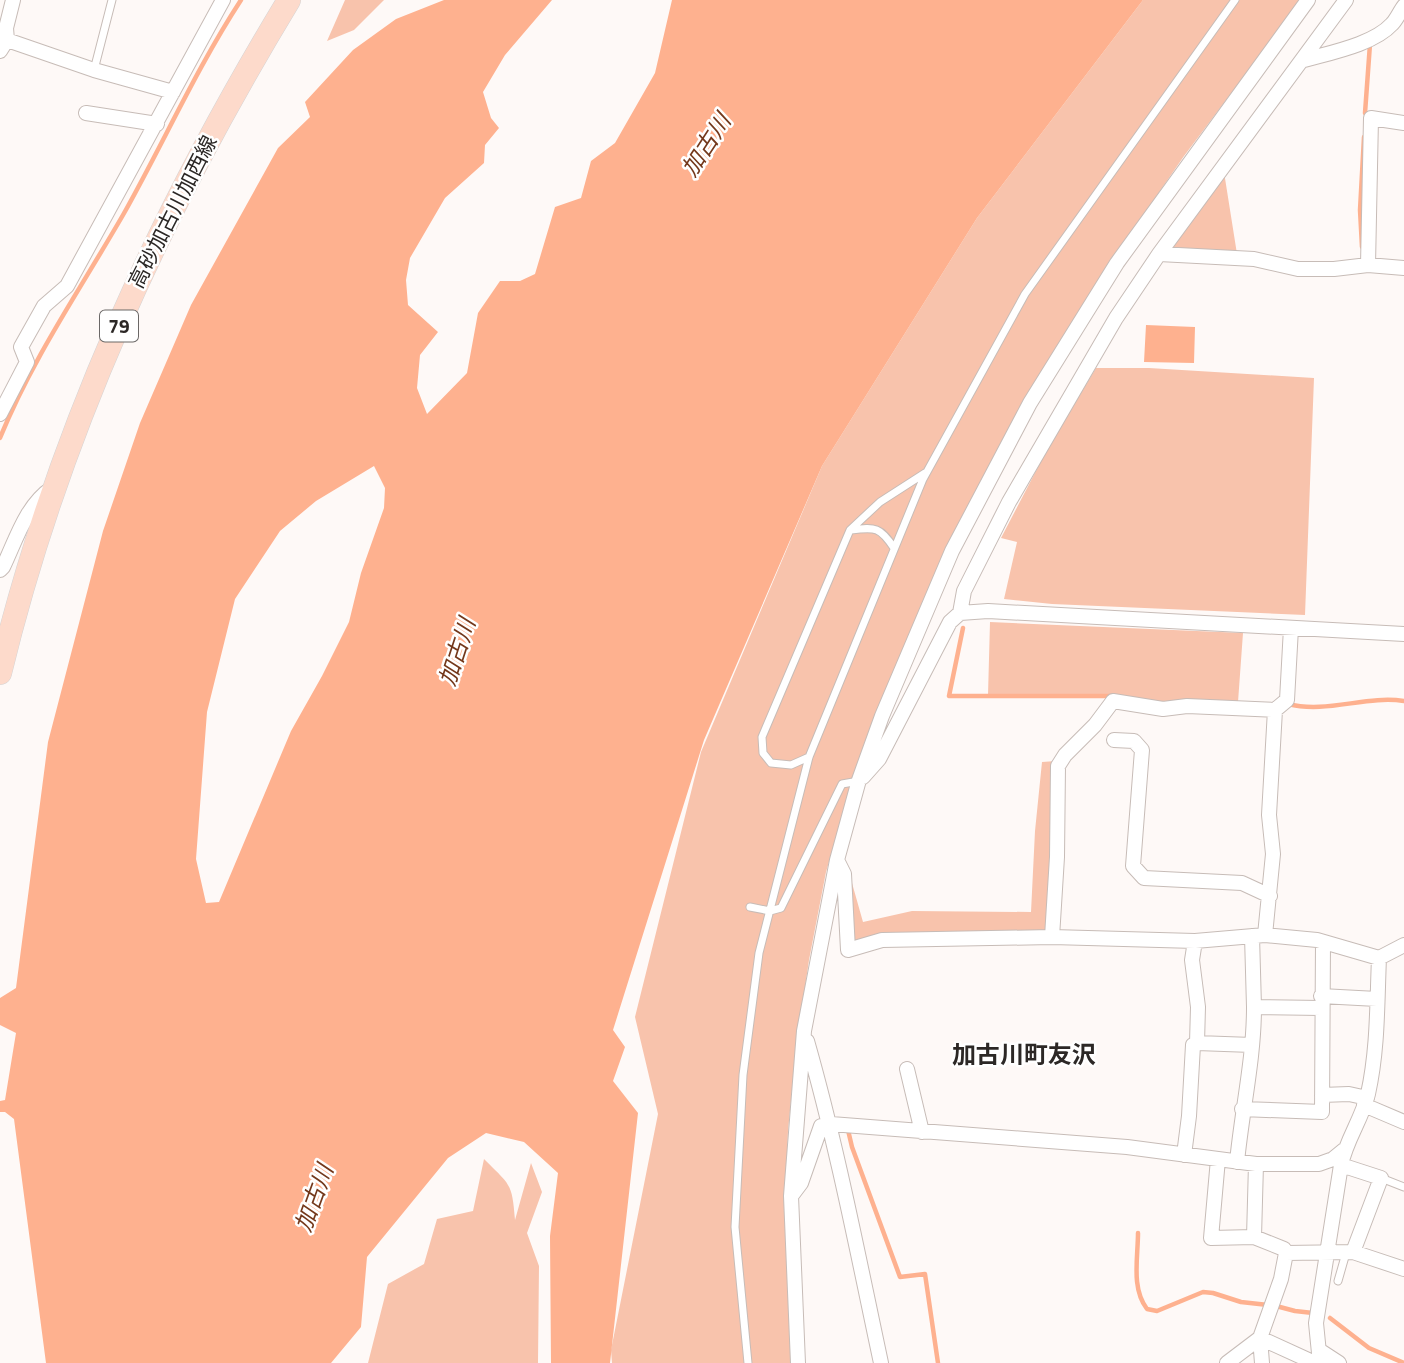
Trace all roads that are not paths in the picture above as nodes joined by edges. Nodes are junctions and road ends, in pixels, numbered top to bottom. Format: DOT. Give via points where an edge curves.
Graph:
graph roads {
  1 [pos="13,0"];
  2 [pos="112,0"];
  3 [pos="223,0"];
  4 [pos="289,0"];
  5 [pos="1235,0"];
  6 [pos="1308,0"];
  7 [pos="1346,0"];
  8 [pos="1404,6"];
  9 [pos="2,43"];
  10 [pos="1301,61"];
  11 [pos="94,70"];
  12 [pos="173,92"];
  13 [pos="86,113"];
  14 [pos="1404,123"];
  15 [pos="156,124"];
  16 [pos="1159,254"];
  17 [pos="1368,265"];
  18 [pos="1404,268"];
  19 [pos="0,414"];
  20 [pos="926,473"];
  21 [pos="53,487"];
  22 [pos="850,530"];
  23 [pos="894,548"];
  24 [pos="0,570"];
  25 [pos="960,613"];
  26 [pos="1291,628"];
  27 [pos="1404,634"];
  28 [pos="0,673"];
  29 [pos="1275,710"];
  30 [pos="1114,740"];
  31 [pos="809,757"];
  32 [pos="859,780"];
  33 [pos="837,860"];
  34 [pos="1270,896"];
  35 [pos="750,907"];
  36 [pos="770,911"];
  37 [pos="1259,936"];
  38 [pos="1052,937"];
  39 [pos="1195,941"];
  40 [pos="1323,942"];
  41 [pos="1404,945"];
  42 [pos="1379,958"];
  43 [pos="1377,999"];
  44 [pos="1321,1002"];
  45 [pos="1254,1007"];
  46 [pos="804,1031"];
  47 [pos="1197,1043"];
  48 [pos="1252,1045"];
  49 [pos="907,1069"];
  50 [pos="1322,1095"];
  51 [pos="1366,1101"];
  52 [pos="1242,1109"];
  53 [pos="1404,1122"];
  54 [pos="831,1124"];
  55 [pos="922,1132"];
  56 [pos="1184,1155"];
  57 [pos="1342,1158"];
  58 [pos="1218,1159"];
  59 [pos="1237,1162"];
  60 [pos="1256,1164"];
  61 [pos="1381,1178"];
  62 [pos="1404,1187"];
  63 [pos="791,1196"];
  64 [pos="1254,1237"];
  65 [pos="1286,1253"];
  66 [pos="1326,1253"];
  67 [pos="1349,1253"];
  68 [pos="1404,1269"];
  69 [pos="1338,1281"];
  70 [pos="1260,1338"];
  71 [pos="1318,1359"];
  72 [pos="748,1363"];
  73 [pos="798,1363"];
  74 [pos="881,1363"];
  75 [pos="1227,1363"];
  76 [pos="1262,1363"];
  77 [pos="1339,1363"];
  1 -- 9 [label="street"];
  2 -- 11 [label="lane"];
  3 -- 12 [label="street"];
  4 -- 21 [label="main road, 高砂加古川加西線 / 79" via="152,249"];
  5 -- 20 [label="lane" via="1025,294"];
  6 -- 32 [label="street" via="1117,262 1030,402 952,551"];
  7 -- 10 [label="street"];
  8 -- 10 [label="street" via="1392,25 1373,37"];
  9 -- 11 [label="street"];
  10 -- 16 [label="street"];
  11 -- 12 [label="street"];
  12 -- 15 [label="street"];
  13 -- 15 [label="street"];
  14 -- 17 [label="street" via="1371,118"];
  15 -- 19 [label="street" via="67,286 44,306 21,347 27,362"];
  16 -- 17 [label="street" via="1254,259 1298,269"];
  16 -- 25 [label="street" via="1116,318 1009,502 964,591"];
  17 -- 18 [label="street"];
  20 -- 22 [label="lane" via="880,502"];
  20 -- 23 [label="lane"];
  21 -- 24 [label="street" via="28,514"];
  21 -- 28 [label="main road, 高砂加古川加西線 / 79"];
  22 -- 23 [label="lane" via="871,527 883,532"];
  22 -- 31 [label="lane" via="761,737 763,753 771,763 791,765"];
  23 -- 31 [label="lane"];
  25 -- 26 [label="street"];
  25 -- 32 [label="street" via="950,622 879,759"];
  26 -- 27 [label="street"];
  26 -- 29 [label="street" via="1287,700"];
  29 -- 34 [label="street"];
  29 -- 38 [label="street" via="1163,709 1113,701 1058,766"];
  30 -- 34 [label="street" via="1134,741 1142,750 1133,866 1144,878 1242,883"];
  31 -- 36 [label="lane"];
  32 -- 33 [label="street"];
  32 -- 36 [label="lane" via="842,784 781,908"];
  33 -- 38 [label="street" via="844,874 848,950 882,940"];
  33 -- 46 [label="street"];
  34 -- 37 [label="street"];
  35 -- 36 [label="lane"];
  36 -- 72 [label="lane" via="759,953 743,1075 735,1227"];
  37 -- 39 [label="street"];
  37 -- 40 [label="street"];
  37 -- 45 [label="street"];
  38 -- 39 [label="street"];
  39 -- 47 [label="street"];
  40 -- 42 [label="street"];
  40 -- 44 [label="street"];
  41 -- 42 [label="street"];
  42 -- 43 [label="street"];
  43 -- 44 [label="street"];
  43 -- 51 [label="street" via="1375,1051"];
  44 -- 45 [label="street"];
  44 -- 50 [label="street"];
  45 -- 48 [label="street"];
  46 -- 54 [label="street"];
  46 -- 63 [label="street"];
  47 -- 48 [label="street"];
  47 -- 56 [label="street" via="1193,1045"];
  48 -- 52 [label="street"];
  49 -- 55 [label="street"];
  50 -- 51 [label="street" via="1349,1094"];
  50 -- 52 [label="street" via="1322,1112"];
  51 -- 53 [label="street"];
  51 -- 57 [label="street"];
  52 -- 59 [label="street"];
  54 -- 55 [label="street"];
  54 -- 63 [label="street" via="821,1126 801,1183"];
  54 -- 74 [label="street"];
  55 -- 56 [label="street"];
  56 -- 58 [label="street"];
  57 -- 60 [label="street" via="1320,1164"];
  57 -- 61 [label="street"];
  57 -- 66 [label="street"];
  58 -- 59 [label="street"];
  58 -- 64 [label="street" via="1211,1238"];
  59 -- 60 [label="street"];
  60 -- 64 [label="street"];
  61 -- 62 [label="lane"];
  61 -- 67 [label="street"];
  63 -- 73 [label="street"];
  64 -- 65 [label="street"];
  65 -- 66 [label="street"];
  65 -- 70 [label="street"];
  66 -- 67 [label="street"];
  66 -- 71 [label="street" via="1316,1323"];
  67 -- 68 [label="street"];
  67 -- 69 [label="lane"];
  70 -- 71 [label="street"];
  70 -- 75 [label="street"];
  70 -- 76 [label="street"];
  71 -- 77 [label="street"];
}
